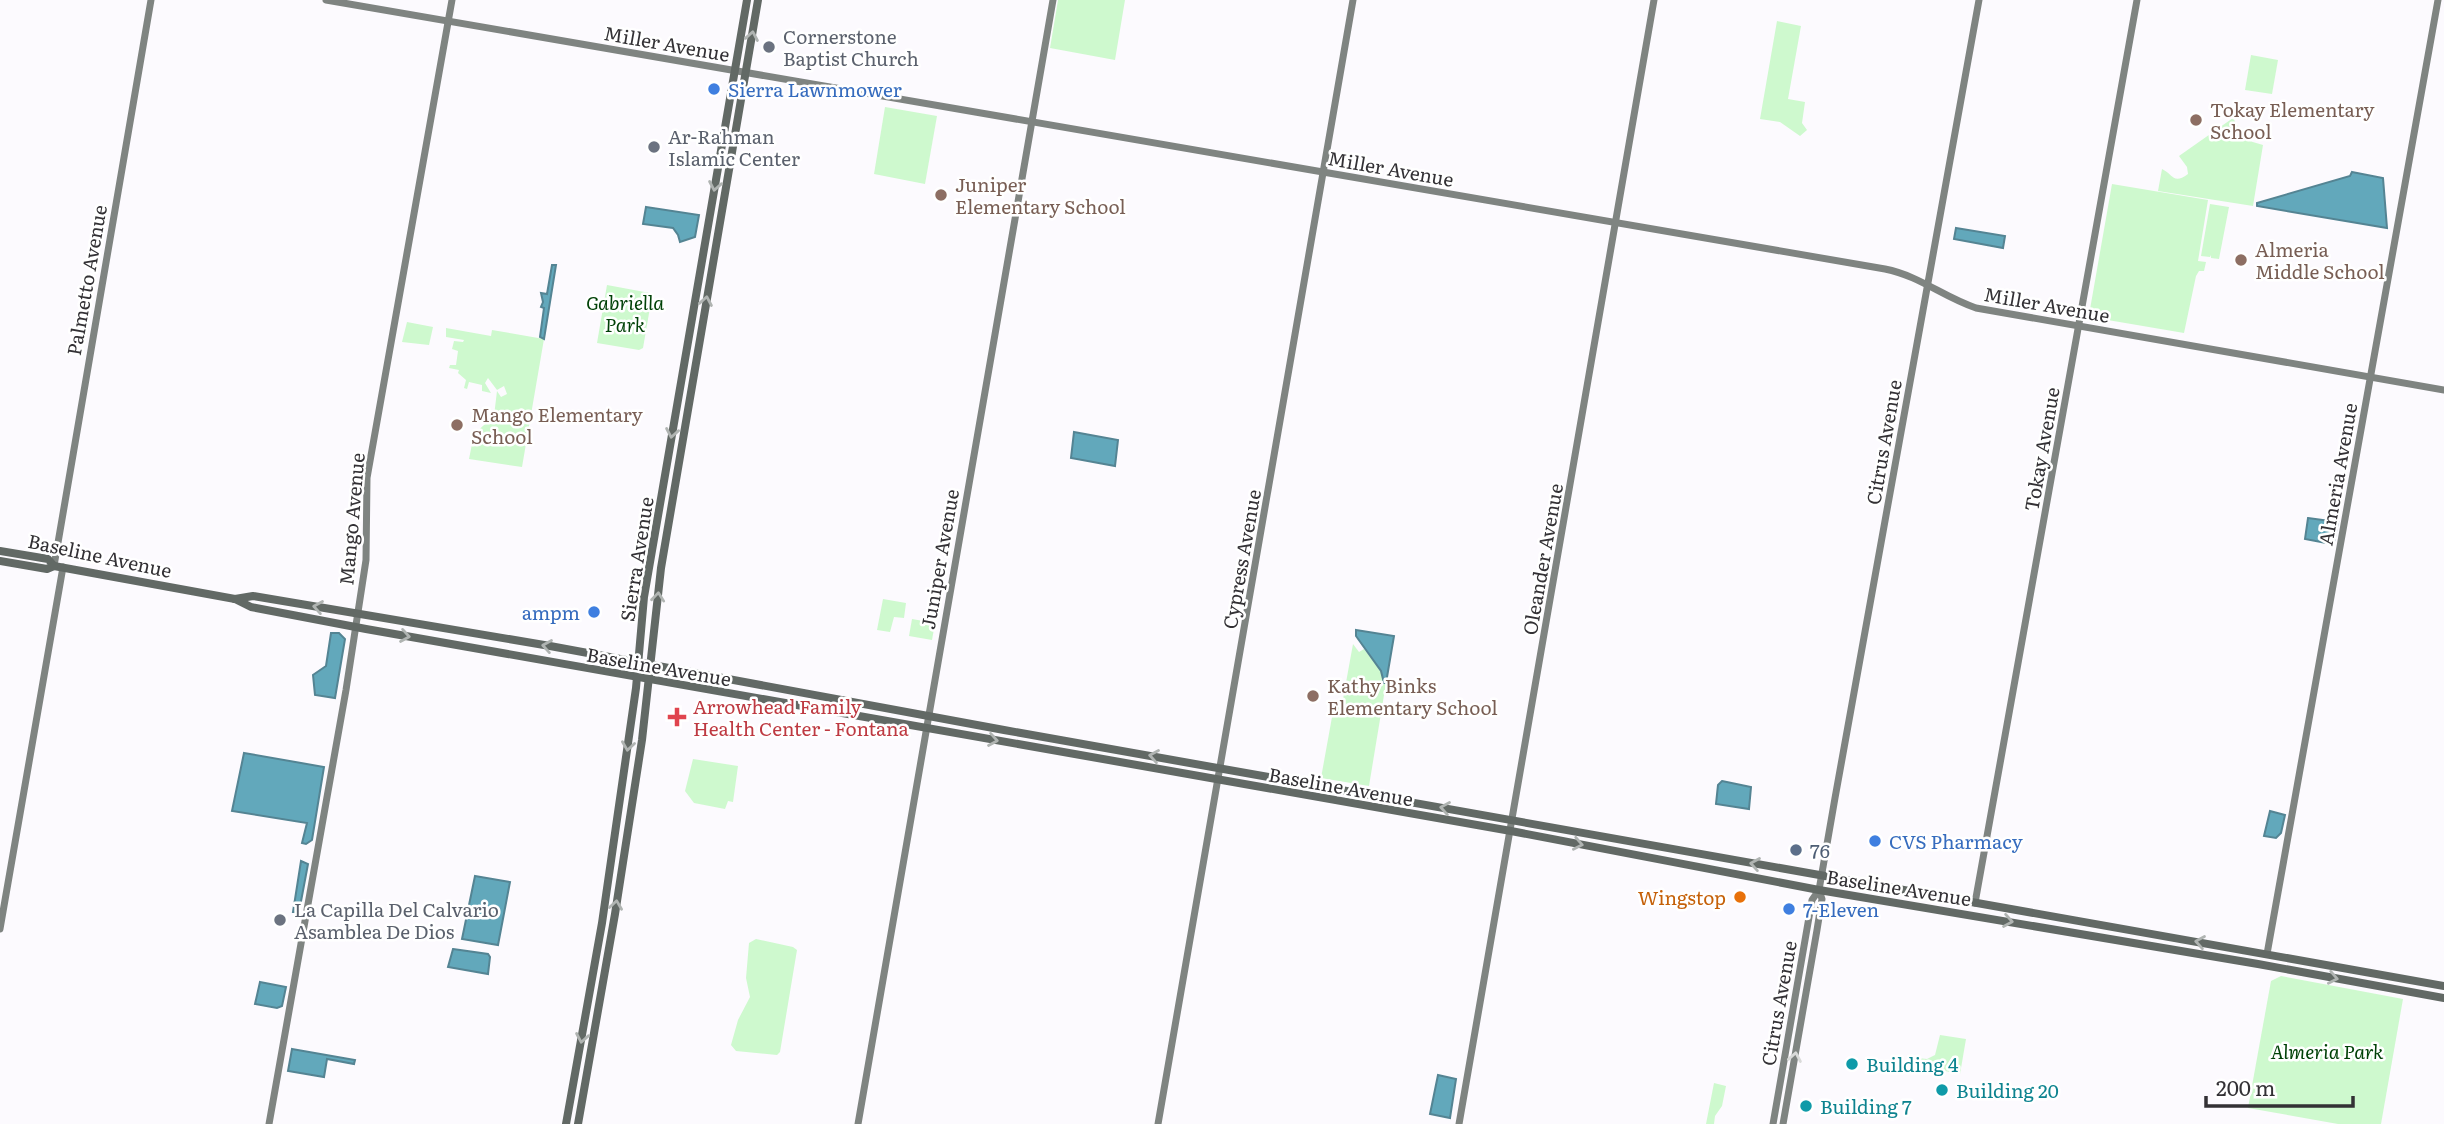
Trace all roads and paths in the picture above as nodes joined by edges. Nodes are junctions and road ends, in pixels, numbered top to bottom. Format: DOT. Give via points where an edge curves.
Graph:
graph roads {
  1 [pos="151,0"];
  2 [pos="326,0"];
  3 [pos="452,0"];
  4 [pos="747,0"];
  5 [pos="758,0"];
  6 [pos="1053,0"];
  7 [pos="1353,0"];
  8 [pos="1654,0"];
  9 [pos="1979,0"];
  10 [pos="2137,0"];
  11 [pos="2438,0"];
  12 [pos="448,21"];
  13 [pos="735,71"];
  14 [pos="746,73"];
  15 [pos="1032,122"];
  16 [pos="1324,172"];
  17 [pos="1616,222"];
  18 [pos="1928,283"];
  19 [pos="2078,325"];
  20 [pos="2371,377"];
  21 [pos="2444,390"];
  22 [pos="0,551"];
  23 [pos="0,561"];
  24 [pos="58,566"];
  25 [pos="235,599"];
  26 [pos="357,615"];
  27 [pos="355,627"];
  28 [pos="638,663"];
  29 [pos="651,665"];
  30 [pos="636,678"];
  31 [pos="649,680"];
  32 [pos="928,716"];
  33 [pos="926,729"];
  34 [pos="1221,768"];
  35 [pos="1219,780"];
  36 [pos="1513,819"];
  37 [pos="1511,831"];
  38 [pos="1822,875"];
  39 [pos="1819,890"];
  40 [pos="1975,903"];
  41 [pos="0,929"];
  42 [pos="2267,954"];
  43 [pos="2444,986"];
  44 [pos="2444,998"];
  45 [pos="269,1124"];
  46 [pos="566,1124"];
  47 [pos="578,1124"];
  48 [pos="858,1124"];
  49 [pos="1158,1124"];
  50 [pos="1459,1124"];
  51 [pos="1773,1124"];
  52 [pos="1783,1124"];
  1 -- 24 [label="street, Palmetto Avenue"];
  2 -- 12 [label="street, Miller Avenue"];
  3 -- 12 [label="street, Mango Avenue"];
  4 -- 13 [label="main road, Sierra Avenue"];
  14 -- 5 [label="main road, Sierra Avenue, one-way"];
  6 -- 15 [label="street, Juniper Avenue"];
  7 -- 16 [label="street, Cypress Avenue"];
  8 -- 17 [label="street, Oleander Avenue"];
  9 -- 18 [label="street, Citrus Avenue"];
  10 -- 19 [label="street, Tokay Avenue"];
  11 -- 20 [label="street, Almeria Avenue"];
  12 -- 13 [label="street, Miller Avenue"];
  12 -- 26 [label="street, Mango Avenue" via="367,478 366,561"];
  13 -- 14 [label="street, Miller Avenue"];
  13 -- 28 [label="main road, Sierra Avenue, one-way" via="646,585"];
  14 -- 15 [label="street, Miller Avenue"];
  29 -- 14 [label="main road, Sierra Avenue, one-way" via="661,568"];
  15 -- 16 [label="street, Miller Avenue"];
  15 -- 32 [label="street, Juniper Avenue"];
  16 -- 17 [label="street, Miller Avenue"];
  16 -- 34 [label="street, Cypress Avenue"];
  17 -- 18 [label="street, Miller Avenue" via="1885,269"];
  17 -- 36 [label="street, Oleander Avenue"];
  18 -- 19 [label="street, Miller Avenue" via="1976,308"];
  18 -- 38 [label="street, Citrus Avenue"];
  19 -- 20 [label="street, Miller Avenue"];
  19 -- 40 [label="street, Tokay Avenue"];
  20 -- 21 [label="street, Miller Avenue"];
  20 -- 42 [label="street, Almeria Avenue"];
  22 -- 24 [label="main road, Baseline Avenue" via="48,559"];
  23 -- 24 [label="main road" via="47,569"];
  24 -- 25 [label="main road, Baseline Avenue"];
  24 -- 41 [label="street, Palmetto Avenue"];
  26 -- 25 [label="main road, Baseline Avenue, one-way" via="253,596"];
  25 -- 27 [label="main road, Baseline Avenue" via="251,607"];
  26 -- 27 [label="street, Mango Avenue"];
  28 -- 26 [label="main road, Baseline Avenue, one-way"];
  27 -- 30 [label="main road, Baseline Avenue, one-way"];
  27 -- 45 [label="street, Mango Avenue"];
  28 -- 29 [label="main road, Baseline Avenue"];
  28 -- 30 [label="main road, Sierra Avenue"];
  29 -- 31 [label="main road, Sierra Avenue"];
  29 -- 32 [label="main road, Baseline Avenue"];
  30 -- 31 [label="main road, Baseline Avenue"];
  30 -- 46 [label="main road, Sierra Avenue, one-way" via="602,923"];
  31 -- 33 [label="main road, Baseline Avenue"];
  47 -- 31 [label="main road, Sierra Avenue, one-way"];
  32 -- 33 [label="street, Juniper Avenue"];
  34 -- 32 [label="main road, Baseline Avenue, one-way"];
  33 -- 35 [label="main road, Baseline Avenue, one-way"];
  33 -- 48 [label="street, Juniper Avenue"];
  34 -- 35 [label="street, Cypress Avenue"];
  36 -- 34 [label="main road, Baseline Avenue, one-way"];
  35 -- 37 [label="main road, Baseline Avenue"];
  35 -- 49 [label="street, Cypress Avenue"];
  36 -- 37 [label="street, Oleander Avenue"];
  38 -- 36 [label="main road, Baseline Avenue, one-way"];
  37 -- 39 [label="main road, Baseline Avenue, one-way"];
  37 -- 50 [label="street, Oleander Avenue"];
  38 -- 39 [label="street, Citrus Avenue"];
  38 -- 40 [label="main road, Baseline Avenue"];
  39 -- 44 [label="main road, Baseline Avenue, one-way"];
  39 -- 51 [label="street, Citrus Avenue" via="1812,900"];
  52 -- 39 [label="street, Citrus Avenue, one-way" via="1818,930"];
  42 -- 40 [label="main road, Baseline Avenue, one-way"];
  42 -- 43 [label="main road, Baseline Avenue"];
}
